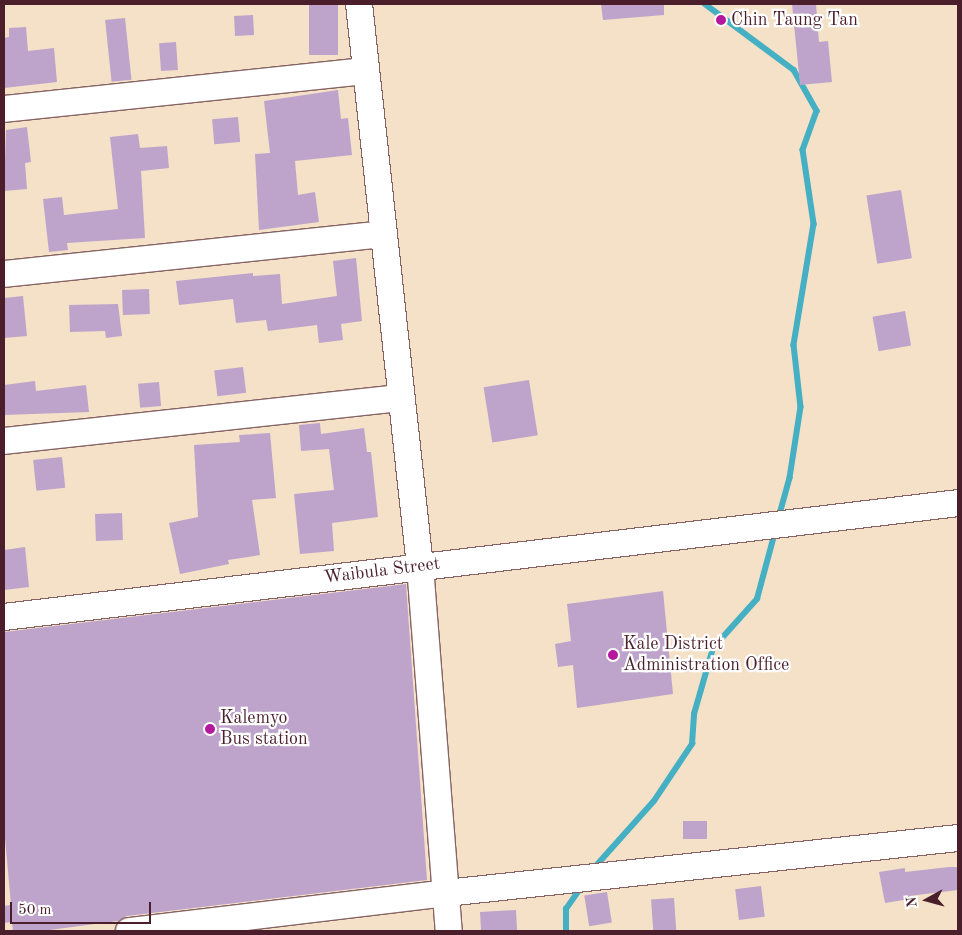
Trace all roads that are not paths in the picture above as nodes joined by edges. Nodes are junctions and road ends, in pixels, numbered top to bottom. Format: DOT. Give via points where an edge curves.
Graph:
graph roads {
  1 [pos="359,4"];
  2 [pos="364,71"];
  3 [pos="4,109"];
  4 [pos="382,234"];
  5 [pos="4,274"];
  6 [pos="401,398"];
  7 [pos="4,441"];
  8 [pos="958,503"];
  9 [pos="420,566"];
  10 [pos="4,617"];
  11 [pos="958,838"];
  12 [pos="446,893"];
  13 [pos="129,931"];
  14 [pos="449,931"];
  1 -- 2 [label="street"];
  2 -- 3 [label="street"];
  2 -- 4 [label="street"];
  4 -- 5 [label="street"];
  4 -- 6 [label="street"];
  6 -- 7 [label="street"];
  6 -- 9 [label="street"];
  8 -- 9 [label="street, Waibula Street"];
  9 -- 10 [label="street, Waibula Street"];
  9 -- 12 [label="street"];
  11 -- 12 [label="street"];
  12 -- 13 [label="street"];
  12 -- 14 [label="street"];
}
